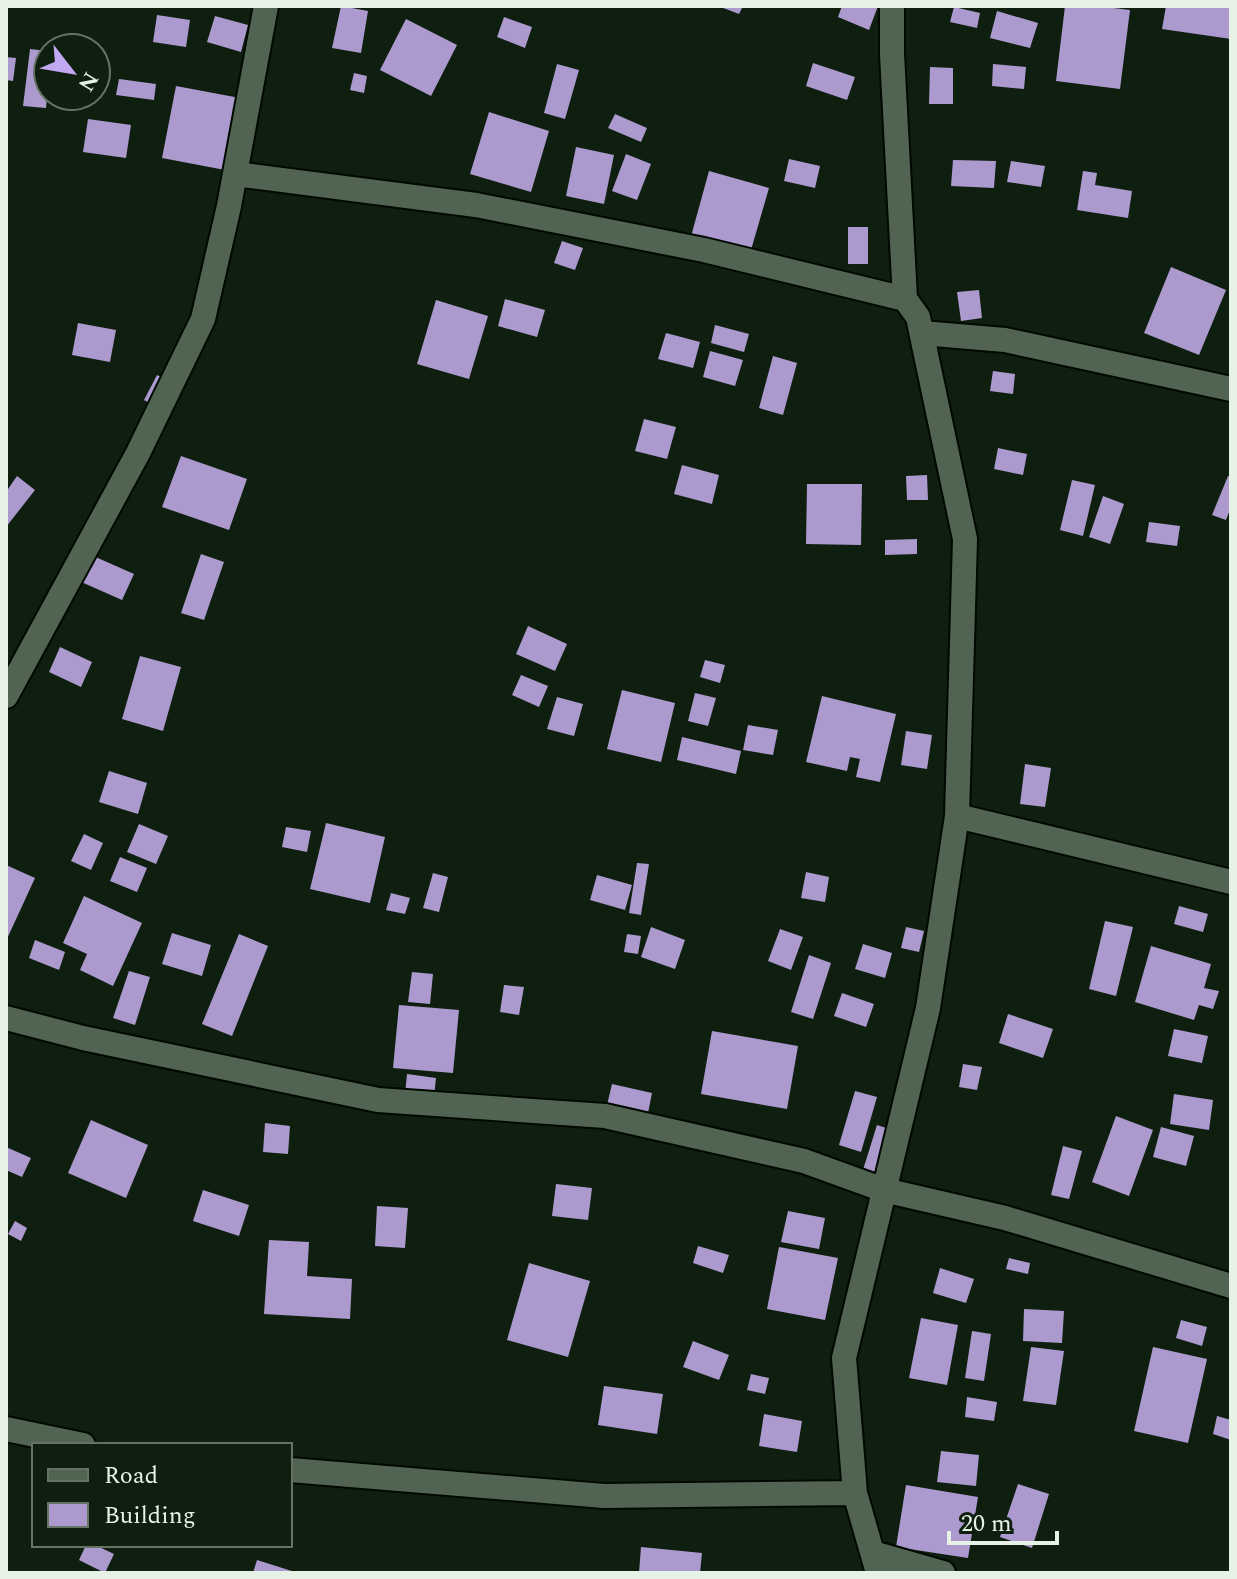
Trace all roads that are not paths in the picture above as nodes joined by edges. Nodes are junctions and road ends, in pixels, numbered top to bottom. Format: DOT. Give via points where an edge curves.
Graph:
graph roads {
  1 [pos="266,6"];
  2 [pos="892,6"];
  3 [pos="235,174"];
  4 [pos="905,299"];
  5 [pos="922,333"];
  6 [pos="1231,389"];
  7 [pos="6,696"];
  8 [pos="957,816"];
  9 [pos="1231,882"];
  10 [pos="6,1018"];
  11 [pos="884,1190"];
  12 [pos="1231,1286"];
  13 [pos="6,1429"];
  14 [pos="73,1443"];
  15 [pos="292,1470"];
  16 [pos="855,1493"];
  17 [pos="876,1563"];
  18 [pos="943,1573"];
  1 -- 3 [label="street"];
  2 -- 4 [label="street"];
  3 -- 4 [label="street" via="476,205 704,250"];
  3 -- 7 [label="street" via="203,319 138,453"];
  4 -- 5 [label="street"];
  5 -- 6 [label="street" via="1005,340"];
  5 -- 8 [label="street" via="965,539"];
  8 -- 9 [label="street"];
  8 -- 11 [label="street" via="928,1008"];
  10 -- 11 [label="street" via="378,1100 605,1116 804,1161"];
  11 -- 12 [label="street" via="1005,1218"];
  11 -- 16 [label="street" via="844,1358"];
  13 -- 14 [label="street"];
  15 -- 16 [label="street" via="604,1496"];
  16 -- 17 [label="street"];
  17 -- 18 [label="street"];
}
